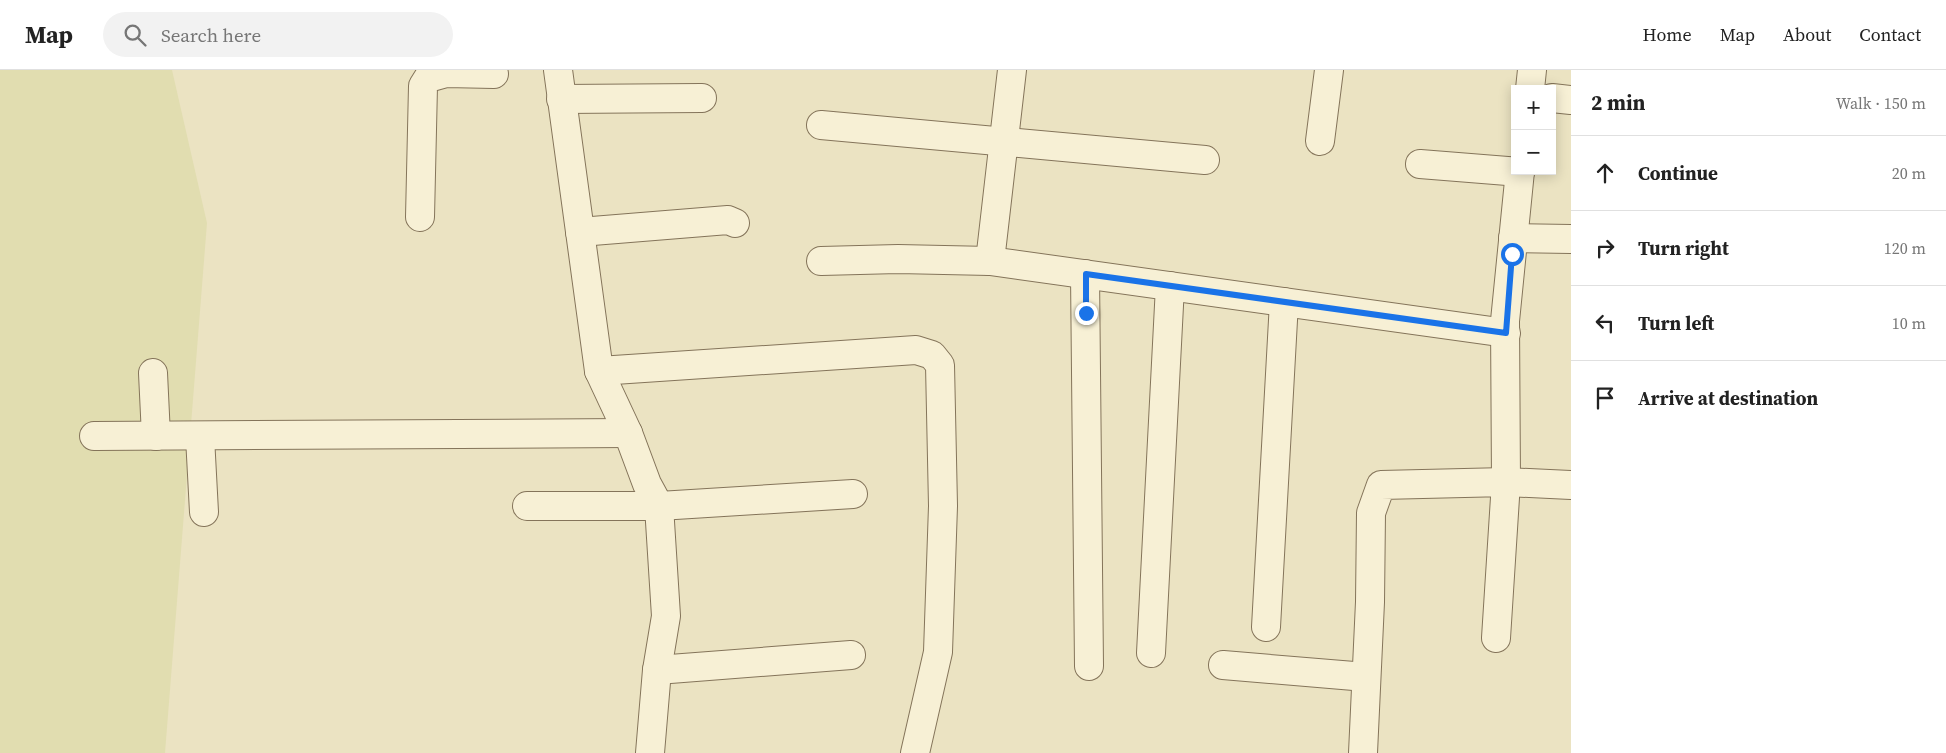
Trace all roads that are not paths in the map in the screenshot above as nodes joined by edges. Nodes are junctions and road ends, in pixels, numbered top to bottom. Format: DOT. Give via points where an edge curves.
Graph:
graph roads {
  1 [pos="558,70"];
  2 [pos="1012,70"];
  3 [pos="1329,70"];
  4 [pos="1532,70"];
  5 [pos="446,71"];
  6 [pos="494,74"];
  7 [pos="1530,85"];
  8 [pos="702,98"];
  9 [pos="1556,98"];
  10 [pos="561,99"];
  11 [pos="1571,100"];
  12 [pos="821,125"];
  13 [pos="1320,141"];
  14 [pos="1004,142"];
  15 [pos="1205,160"];
  16 [pos="1420,164"];
  17 [pos="1511,171"];
  18 [pos="1520,175"];
  19 [pos="420,217"];
  20 [pos="735,223"];
  21 [pos="580,232"];
  22 [pos="1513,238"];
  23 [pos="1571,239"];
  24 [pos="821,261"];
  25 [pos="990,261"];
  26 [pos="1086,274"];
  27 [pos="1170,286"];
  28 [pos="1284,302"];
  29 [pos="1506,333"];
  30 [pos="599,371"];
  31 [pos="153,373"];
  32 [pos="628,433"];
  33 [pos="94,436"];
  34 [pos="156,436"];
  35 [pos="200,436"];
  36 [pos="1506,482"];
  37 [pos="1571,485"];
  38 [pos="853,494"];
  39 [pos="527,506"];
  40 [pos="659,506"];
  41 [pos="204,512"];
  42 [pos="1266,627"];
  43 [pos="1496,638"];
  44 [pos="1151,653"];
  45 [pos="851,655"];
  46 [pos="1223,665"];
  47 [pos="1089,666"];
  48 [pos="657,670"];
  49 [pos="1366,677"];
  50 [pos="650,753"];
  51 [pos="915,753"];
  52 [pos="1363,753"];
  1 -- 10 [label="street"];
  2 -- 14 [label="street"];
  3 -- 13 [label="street"];
  4 -- 7 [label="street"];
  5 -- 6 [label="street"];
  5 -- 19 [label="street" via="428,78 423,86"];
  8 -- 10 [label="street"];
  9 -- 11 [label="street"];
  10 -- 21 [label="street"];
  12 -- 14 [label="street"];
  14 -- 15 [label="street"];
  14 -- 25 [label="street"];
  16 -- 17 [label="street"];
  18 -- 22 [label="street"];
  20 -- 21 [label="street" via="728,220"];
  21 -- 30 [label="street"];
  22 -- 23 [label="street"];
  22 -- 29 [label="street"];
  24 -- 25 [label="street"];
  25 -- 26 [label="street"];
  26 -- 27 [label="street"];
  26 -- 47 [label="street"];
  27 -- 28 [label="street"];
  27 -- 44 [label="street"];
  28 -- 29 [label="street"];
  28 -- 42 [label="street"];
  29 -- 36 [label="street"];
  30 -- 32 [label="street"];
  30 -- 51 [label="street" via="916,350 932,355 940,365 943,506 938,652"];
  31 -- 34 [label="street"];
  32 -- 35 [label="street"];
  32 -- 40 [label="street"];
  33 -- 34 [label="street"];
  34 -- 35 [label="street"];
  35 -- 41 [label="street"];
  36 -- 37 [label="street"];
  36 -- 43 [label="street"];
  36 -- 49 [label="street" via="1381,485 1372,513"];
  38 -- 40 [label="street"];
  39 -- 40 [label="street"];
  40 -- 48 [label="street" via="666,616"];
  45 -- 48 [label="street"];
  46 -- 49 [label="street"];
  48 -- 50 [label="street"];
  49 -- 52 [label="street"];
}
